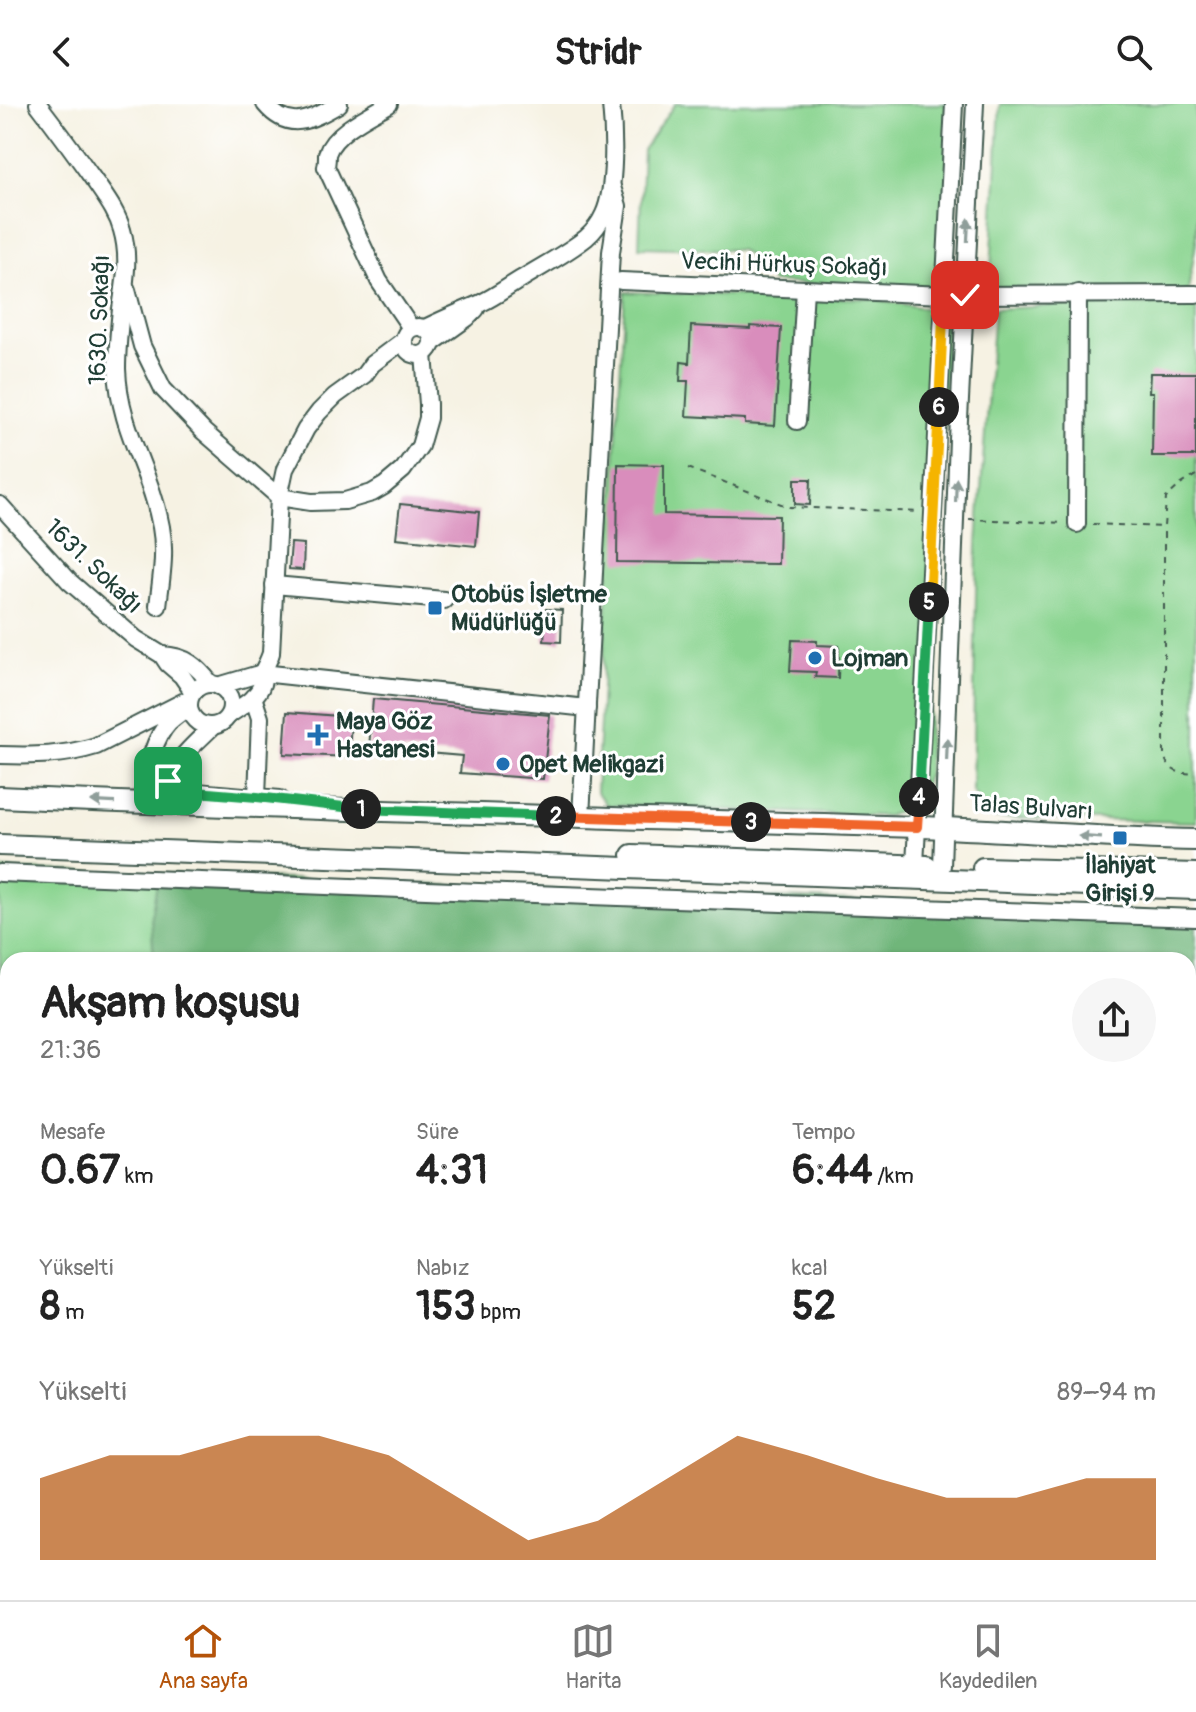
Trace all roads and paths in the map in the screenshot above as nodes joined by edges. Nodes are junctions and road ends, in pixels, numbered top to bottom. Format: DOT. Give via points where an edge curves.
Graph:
graph roads {
  1 [pos="38,104"];
  2 [pos="265,104"];
  3 [pos="339,104"];
  4 [pos="389,104"];
  5 [pos="611,104"];
  6 [pos="954,104"];
  7 [pos="975,104"];
  8 [pos="612,187"];
  9 [pos="621,281"];
  10 [pos="125,285"];
  11 [pos="805,289"];
  12 [pos="1078,293"];
  13 [pos="1196,294"];
  14 [pos="944,295"];
  15 [pos="965,295"];
  16 [pos="418,341"];
  17 [pos="941,377"];
  18 [pos="961,379"];
  19 [pos="797,421"];
  20 [pos="688,468"];
  21 [pos="1196,475"];
  22 [pos="279,497"];
  23 [pos="0,505"];
  24 [pos="934,513"];
  25 [pos="955,519"];
  26 [pos="1077,524"];
  27 [pos="1164,527"];
  28 [pos="274,585"];
  29 [pos="444,600"];
  30 [pos="158,606"];
  31 [pos="162,655"];
  32 [pos="262,673"];
  33 [pos="215,685"];
  34 [pos="253,697"];
  35 [pos="190,699"];
  36 [pos="587,708"];
  37 [pos="229,715"];
  38 [pos="212,727"];
  39 [pos="128,731"];
  40 [pos="156,745"];
  41 [pos="0,755"];
  42 [pos="1196,774"];
  43 [pos="168,781"];
  44 [pos="0,797"];
  45 [pos="257,797"];
  46 [pos="141,803"];
  47 [pos="166,805"];
  48 [pos="369,810"];
  49 [pos="581,817"];
  50 [pos="917,827"];
  51 [pos="944,827"];
  52 [pos="0,831"];
  53 [pos="1196,840"];
  54 [pos="0,845"];
  55 [pos="915,865"];
  56 [pos="942,866"];
  57 [pos="0,873"];
  58 [pos="1196,874"];
  59 [pos="1196,889"];
  60 [pos="1196,918"];
  1 -- 10 [label="street, 1630. Sokağı" via="119,219 126,245"];
  2 -- 3 [label="street" via="275,115 294,121"];
  4 -- 16 [label="street" via="335,141 326,167 379,281"];
  5 -- 8 [label="street"];
  6 -- 14 [label="street"];
  15 -- 7 [label="street, one-way"];
  8 -- 16 [label="street" via="603,216 588,237 483,302 467,318"];
  8 -- 36 [label="street" via="618,206 611,252"];
  9 -- 11 [label="street, Vecihi Hürkuş Sokağı"];
  10 -- 22 [label="street" via="142,346 163,389"];
  10 -- 30 [label="street, 1630. Sokağı" via="118,387 161,526"];
  11 -- 14 [label="street, Vecihi Hürkuş Sokağı"];
  11 -- 19 [label="street"];
  12 -- 13 [label="street"];
  12 -- 15 [label="street"];
  12 -- 26 [label="street"];
  14 -- 15 [label="street, Vecihi Hürkuş Sokağı"];
  14 -- 17 [label="street"];
  15 -- 18 [label="street"];
  16 -- 22 [label="street" via="319,412 285,469"];
  16 -- 22 [label="street" via="428,418 420,446 403,470 372,493 345,501"];
  17 -- 18 [label="street" via="952,367"];
  17 -- 24 [label="street"];
  25 -- 18 [label="street, one-way"];
  20 -- 24 [label="path" via="789,507"];
  21 -- 27 [label="path" via="1166,498"];
  22 -- 28 [label="street"];
  23 -- 31 [label="street, 1631. Sokağı" via="70,582"];
  24 -- 50 [label="street"];
  25 -- 26 [label="path"];
  51 -- 25 [label="street, one-way"];
  26 -- 27 [label="path"];
  27 -- 42 [label="path" via="1164,754 1174,771"];
  28 -- 29 [label="street"];
  28 -- 32 [label="street" via="271,653"];
  31 -- 33 [label="street, 1631. Sokağı" via="192,663"];
  31 -- 35 [label="street, 1631. Sokağı" via="182,676"];
  32 -- 33 [label="street"];
  32 -- 34 [label="street" via="263,682"];
  32 -- 36 [label="street"];
  33 -- 35 [label="street" via="204,685"];
  33 -- 37 [label="street" via="228,695"];
  34 -- 37 [label="street"];
  34 -- 45 [label="street" via="260,718"];
  35 -- 38 [label="street" via="193,719"];
  35 -- 39 [label="street"];
  35 -- 40 [label="street"];
  36 -- 49 [label="street"];
  37 -- 38 [label="street"];
  38 -- 43 [label="street"];
  39 -- 40 [label="street"];
  39 -- 41 [label="street" via="80,751"];
  40 -- 46 [label="street"];
  43 -- 45 [label="street" via="196,792"];
  43 -- 47 [label="street"];
  46 -- 44 [label="main road, Talas Bulvarı, one-way"];
  45 -- 48 [label="street"];
  46 -- 47 [label="main road, Talas Bulvarı"];
  47 -- 48 [label="main road, Talas Bulvarı"];
  48 -- 49 [label="main road, Talas Bulvarı"];
  49 -- 50 [label="main road, Talas Bulvarı"];
  50 -- 51 [label="main road, Talas Bulvarı"];
  50 -- 55 [label="street"];
  53 -- 51 [label="main road, Talas Bulvarı, one-way"];
  51 -- 56 [label="street"];
  52 -- 55 [label="main road"];
  54 -- 59 [label="main road"];
  55 -- 56 [label="main road"];
  56 -- 58 [label="main road"];
  57 -- 60 [label="street"];
}
